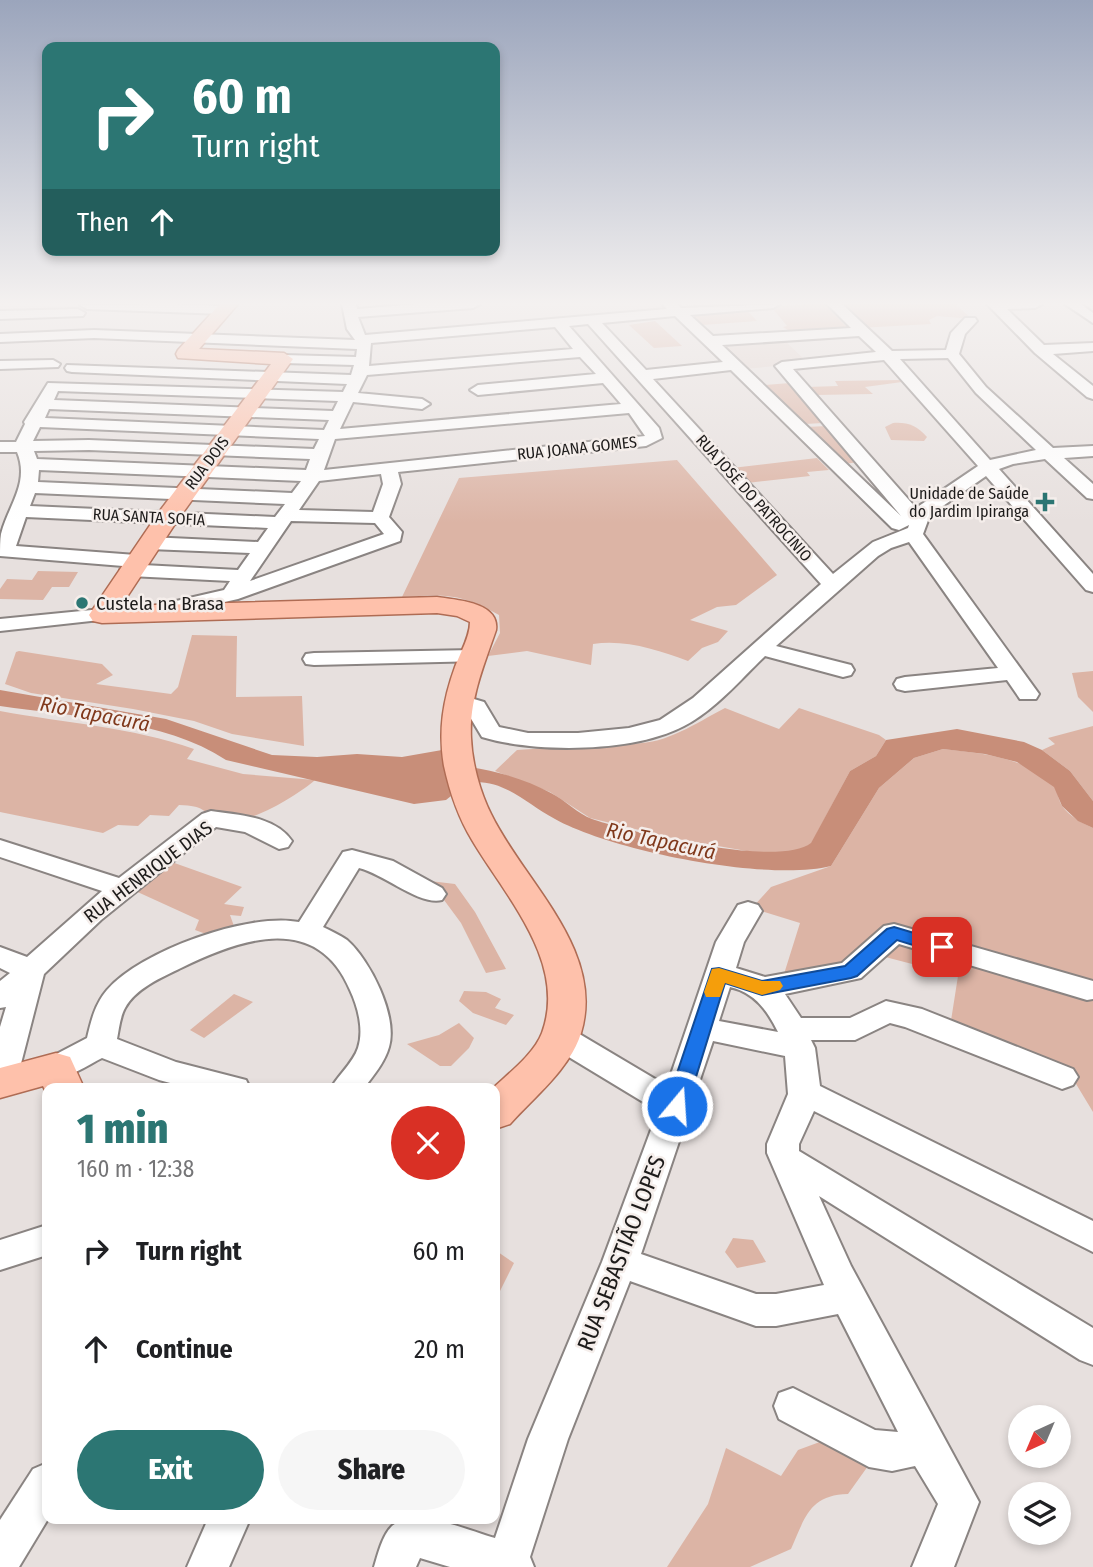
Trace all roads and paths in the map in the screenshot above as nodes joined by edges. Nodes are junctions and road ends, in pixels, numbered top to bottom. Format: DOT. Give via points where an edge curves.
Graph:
graph roads {
  1 [pos="166,377"];
  2 [pos="200,377"];
  3 [pos="241,377"];
  4 [pos="322,377"];
  5 [pos="322,377"];
  6 [pos="358,377"];
  7 [pos="469,377"];
  8 [pos="646,377"];
  9 [pos="748,377"];
  10 [pos="792,377"];
  11 [pos="908,377"];
  12 [pos="971,377"];
  13 [pos="1073,377"];
  14 [pos="607,378"];
  15 [pos="796,381"];
  16 [pos="756,384"];
  17 [pos="265,386"];
  18 [pos="155,390"];
  19 [pos="478,390"];
  20 [pos="1093,394"];
  21 [pos="347,397"];
  22 [pos="43,404"];
  23 [pos="422,404"];
  24 [pos="141,407"];
  25 [pos="633,408"];
  26 [pos="341,416"];
  27 [pos="32,422"];
  28 [pos="831,425"];
  29 [pos="800,426"];
  30 [pos="232,431"];
  31 [pos="330,435"];
  32 [pos="497,438"];
  33 [pos="23,445"];
  34 [pos="0,447"];
  35 [pos="1093,451"];
  36 [pos="215,452"];
  37 [pos="320,454"];
  38 [pos="1052,454"];
  39 [pos="864,463"];
  40 [pos="30,464"];
  41 [pos="840,466"];
  42 [pos="989,466"];
  43 [pos="389,468"];
  44 [pos="199,472"];
  45 [pos="313,475"];
  46 [pos="31,487"];
  47 [pos="184,493"];
  48 [pos="1093,494"];
  49 [pos="17,511"];
  50 [pos="289,512"];
  51 [pos="380,518"];
  52 [pos="167,519"];
  53 [pos="912,522"];
  54 [pos="262,548"];
  55 [pos="138,558"];
  56 [pos="242,576"];
  57 [pos="832,584"];
  58 [pos="1093,586"];
  59 [pos="231,595"];
  60 [pos="152,612"];
  61 [pos="102,615"];
  62 [pos="0,625"];
  63 [pos="761,648"];
  64 [pos="474,656"];
  65 [pos="314,659"];
  66 [pos="843,670"];
  67 [pos="1013,673"];
  68 [pos="905,684"];
  69 [pos="1028,694"];
  70 [pos="457,701"];
  71 [pos="279,841"];
  72 [pos="0,848"];
  73 [pos="124,889"];
  74 [pos="432,894"];
  75 [pos="748,911"];
  76 [pos="307,931"];
  77 [pos="0,957"];
  78 [pos="30,970"];
  79 [pos="719,974"];
  80 [pos="762,988"];
  81 [pos="1087,990"];
  82 [pos="0,998"];
  83 [pos="702,1028"];
  84 [pos="560,1037"];
  85 [pos="796,1039"];
  86 [pos="100,1045"];
  87 [pos="1062,1077"];
  88 [pos="60,1078"];
  89 [pos="0,1083"];
  90 [pos="215,1083"];
  91 [pos="350,1083"];
  92 [pos="804,1092"];
  93 [pos="500,1106"];
  94 [pos="677,1106"];
  95 [pos="786,1159"];
  96 [pos="1093,1237"];
  97 [pos="42,1242"];
  98 [pos="0,1255"];
  99 [pos="620,1262"];
  100 [pos="849,1296"];
  101 [pos="1093,1348"];
  102 [pos="793,1406"];
  103 [pos="925,1445"];
  104 [pos="42,1491"];
  105 [pos="227,1524"];
  106 [pos="0,1558"];
  107 [pos="509,1565"];
  108 [pos="208,1567"];
  109 [pos="395,1567"];
  110 [pos="933,1567"];
  1 -- 18 [label="street"];
  2 -- 17 [label="street"];
  3 -- 17 [label="main road"];
  4 -- 17 [label="street"];
  5 -- 17 [label="street"];
  6 -- 21 [label="street"];
  7 -- 19 [label="street"];
  8 -- 57 [label="street, RUA JOSÉ DO PATROCINIO"];
  9 -- 16 [label="street"];
  10 -- 15 [label="street"];
  11 -- 42 [label="street"];
  12 -- 38 [label="street"];
  13 -- 20 [label="street"];
  14 -- 19 [label="street"];
  14 -- 25 [label="street, RUA JOANA GOMES"];
  15 -- 16 [label="street"];
  15 -- 28 [label="street"];
  16 -- 29 [label="street"];
  17 -- 18 [label="street"];
  17 -- 21 [label="street"];
  17 -- 24 [label="street"];
  17 -- 26 [label="street"];
  17 -- 30 [label="main road, RUA DOIS"];
  18 -- 22 [label="street" via="53,386"];
  18 -- 24 [label="street"];
  19 -- 32 [label="street"];
  21 -- 23 [label="street"];
  21 -- 26 [label="street"];
  22 -- 24 [label="street"];
  22 -- 27 [label="street"];
  25 -- 32 [label="street"];
  25 -- 32 [label="street, RUA JOANA GOMES" via="653,431 651,440"];
  26 -- 31 [label="street"];
  27 -- 30 [label="street"];
  27 -- 33 [label="street"];
  28 -- 29 [label="street"];
  28 -- 39 [label="street"];
  29 -- 41 [label="street"];
  30 -- 31 [label="street"];
  30 -- 36 [label="main road, RUA DOIS"];
  31 -- 32 [label="street"];
  31 -- 37 [label="street"];
  32 -- 43 [label="street, RUA JOANA GOMES"];
  33 -- 34 [label="street"];
  33 -- 36 [label="street"];
  33 -- 40 [label="street"];
  35 -- 38 [label="street"];
  36 -- 37 [label="street"];
  36 -- 44 [label="main road, RUA DOIS"];
  37 -- 45 [label="street"];
  38 -- 42 [label="street"];
  38 -- 48 [label="street"];
  39 -- 41 [label="street"];
  39 -- 53 [label="street"];
  40 -- 44 [label="street, RUA JOANA GOMES"];
  40 -- 46 [label="street"];
  41 -- 53 [label="street"];
  42 -- 53 [label="street"];
  42 -- 58 [label="street"];
  43 -- 45 [label="street, RUA JOANA GOMES"];
  43 -- 51 [label="street" via="392,484"];
  44 -- 45 [label="street, RUA JOANA GOMES"];
  44 -- 47 [label="main road, RUA DOIS"];
  45 -- 50 [label="street"];
  46 -- 47 [label="street"];
  46 -- 49 [label="street"];
  47 -- 50 [label="street"];
  47 -- 52 [label="main road, RUA DOIS"];
  49 -- 52 [label="street, RUA SANTA SOFIA"];
  49 -- 55 [label="street" via="5,551"];
  50 -- 51 [label="street"];
  50 -- 52 [label="street, RUA SANTA SOFIA"];
  50 -- 54 [label="street"];
  51 -- 59 [label="street" via="393,537"];
  52 -- 55 [label="main road, RUA DOIS"];
  53 -- 57 [label="street"];
  53 -- 67 [label="street"];
  54 -- 55 [label="street"];
  54 -- 56 [label="street"];
  55 -- 56 [label="street"];
  55 -- 61 [label="main road, RUA DOIS"];
  56 -- 59 [label="street"];
  57 -- 63 [label="street"];
  59 -- 60 [label="street"];
  60 -- 61 [label="main road"];
  60 -- 64 [label="main road" via="454,607 484,622"];
  61 -- 62 [label="street"];
  63 -- 66 [label="street"];
  63 -- 70 [label="street" via="681,718 639,732 576,740 515,740 490,732 476,707"];
  64 -- 65 [label="street"];
  64 -- 70 [label="main road"];
  67 -- 68 [label="street"];
  67 -- 69 [label="street"];
  70 -- 84 [label="main road" via="456,739 473,812 559,957 566,977 566,1015"];
  71 -- 73 [label="street, RUA HENRIQUE DIAS" via="252,825 211,819"];
  72 -- 73 [label="street"];
  73 -- 78 [label="street, RUA HENRIQUE DIAS"];
  74 -- 76 [label="street" via="395,870 352,858"];
  75 -- 79 [label="street, RUA SEBASTIÃO LOPES"];
  76 -- 86 [label="street" via="252,930 205,944 150,971 128,985 111,1005"];
  76 -- 91 [label="street" via="330,941 352,961 372,1010 376,1045"];
  77 -- 78 [label="street"];
  78 -- 82 [label="street, RUA HENRIQUE DIAS"];
  78 -- 89 [label="street"];
  79 -- 80 [label="street"];
  79 -- 83 [label="street, RUA SEBASTIÃO LOPES"];
  80 -- 81 [label="street" via="851,971 894,933"];
  80 -- 85 [label="street"];
  83 -- 85 [label="street"];
  83 -- 94 [label="street, RUA SEBASTIÃO LOPES"];
  84 -- 93 [label="main road"];
  84 -- 94 [label="street"];
  85 -- 87 [label="street" via="855,1029 886,1012 911,1017"];
  85 -- 92 [label="street"];
  86 -- 88 [label="street"];
  86 -- 90 [label="street" via="170,1072"];
  88 -- 89 [label="main road"];
  92 -- 95 [label="street" via="783,1144"];
  92 -- 96 [label="street"];
  94 -- 99 [label="street, RUA SEBASTIÃO LOPES"];
  95 -- 100 [label="street"];
  95 -- 101 [label="street"];
  97 -- 98 [label="street"];
  99 -- 100 [label="street" via="756,1310"];
  99 -- 107 [label="street, RUA SEBASTIÃO LOPES" via="548,1439"];
  100 -- 103 [label="street"];
  102 -- 103 [label="street" via="869,1448 892,1452"];
  103 -- 110 [label="street" via="960,1502"];
  104 -- 106 [label="street"];
  105 -- 108 [label="street"];
  107 -- 109 [label="street" via="418,1536 403,1545"];
}
